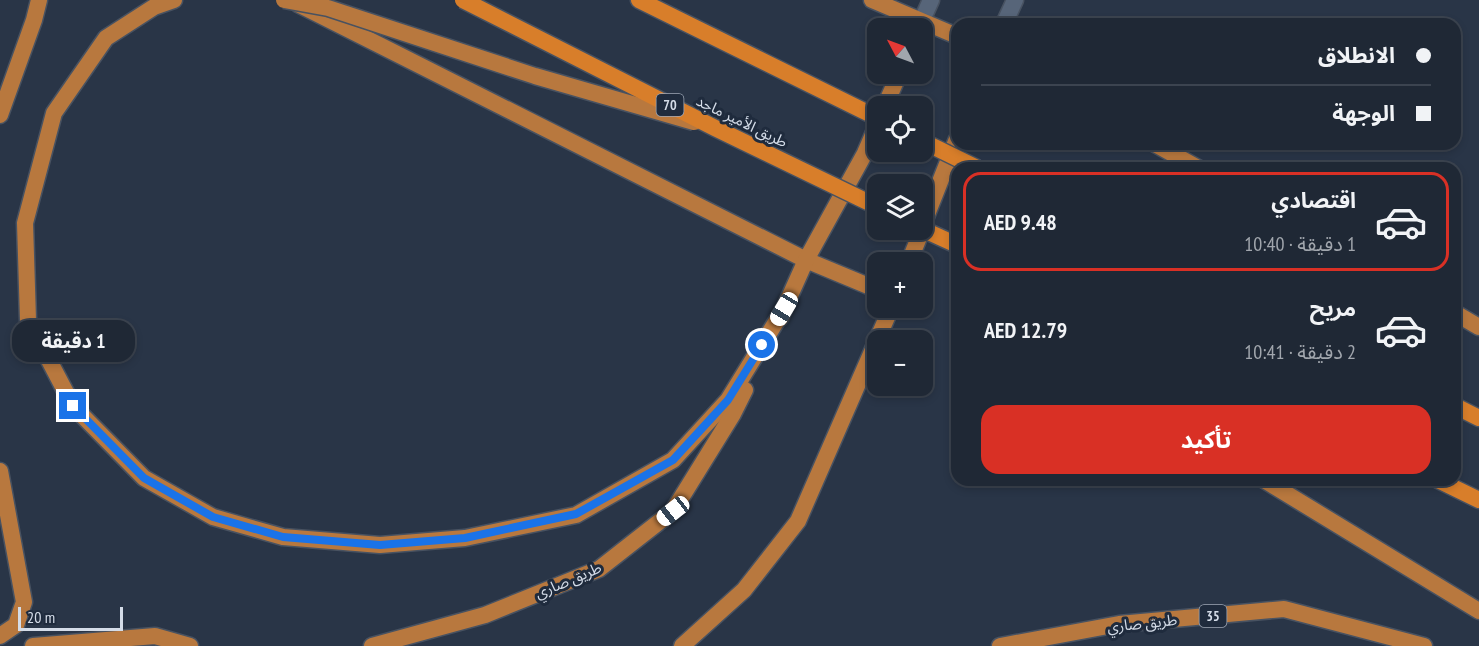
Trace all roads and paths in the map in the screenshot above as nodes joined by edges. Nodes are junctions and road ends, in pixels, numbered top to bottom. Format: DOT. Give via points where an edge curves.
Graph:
graph roads {
  1 [pos="39,0"];
  2 [pos="174,0"];
  3 [pos="284,0"];
  4 [pos="289,0"];
  5 [pos="463,0"];
  6 [pos="639,0"];
  7 [pos="872,0"];
  8 [pos="931,0"];
  9 [pos="1015,0"];
  10 [pos="908,18"];
  11 [pos="923,18"];
  12 [pos="1007,18"];
  13 [pos="933,28"];
  14 [pos="951,34"];
  15 [pos="0,115"];
  16 [pos="867,115"];
  17 [pos="715,128"];
  18 [pos="933,146"];
  19 [pos="867,148"];
  20 [pos="953,150"];
  21 [pos="1166,150"];
  22 [pos="965,162"];
  23 [pos="1187,162"];
  24 [pos="933,200"];
  25 [pos="867,202"];
  26 [pos="933,233"];
  27 [pos="951,242"];
  28 [pos="806,260"];
  29 [pos="867,285"];
  30 [pos="784,309"];
  31 [pos="1461,317"];
  32 [pos="887,318"];
  33 [pos="1461,320"];
  34 [pos="1479,328"];
  35 [pos="1461,409"];
  36 [pos="1479,418"];
  37 [pos="0,471"];
  38 [pos="1274,486"];
  39 [pos="1450,486"];
  40 [pos="1479,500"];
  41 [pos="1479,611"];
  42 [pos="0,636"];
  43 [pos="33,646"];
  44 [pos="190,646"];
  45 [pos="372,646"];
  46 [pos="682,646"];
  47 [pos="1000,646"];
  48 [pos="1424,646"];
  1 -- 15 [label="main road"];
  2 -- 30 [label="main road" via="154,7 106,38 54,114 25,223 28,320 73,406 144,478 213,517 283,537 380,545 465,538 576,514 673,460 728,400"];
  3 -- 17 [label="main road, bridge" via="328,8 535,76"];
  4 -- 28 [label="main road"];
  5 -- 17 [label="highway, طريق الأمير ماجد / 70, bridge"];
  6 -- 16 [label="highway"];
  7 -- 10 [label="main road"];
  8 -- 11 [label="main road"];
  9 -- 12 [label="main road"];
  13 -- 14 [label="main road"];
  17 -- 25 [label="highway, طريق الأمير ماجد / 70, bridge"];
  18 -- 22 [label="highway, bridge"];
  19 -- 28 [label="main road, طريق صاري"];
  20 -- 24 [label="main road"];
  21 -- 23 [label="main road"];
  26 -- 27 [label="highway"];
  28 -- 29 [label="main road"];
  28 -- 30 [label="main road, طريق صاري"];
  30 -- 45 [label="main road, طريق صاري" via="734,414 673,511 599,569 485,615"];
  31 -- 34 [label="main road"];
  32 -- 46 [label="main road" via="798,521 744,590"];
  33 -- 34 [label="main road"];
  35 -- 36 [label="highway"];
  37 -- 42 [label="main road" via="24,602 16,625"];
  38 -- 41 [label="main road"];
  39 -- 40 [label="highway"];
  43 -- 44 [label="main road" via="155,636"];
  47 -- 48 [label="main road, طريق صاري / 35" via="1119,624 1284,609"];
}
